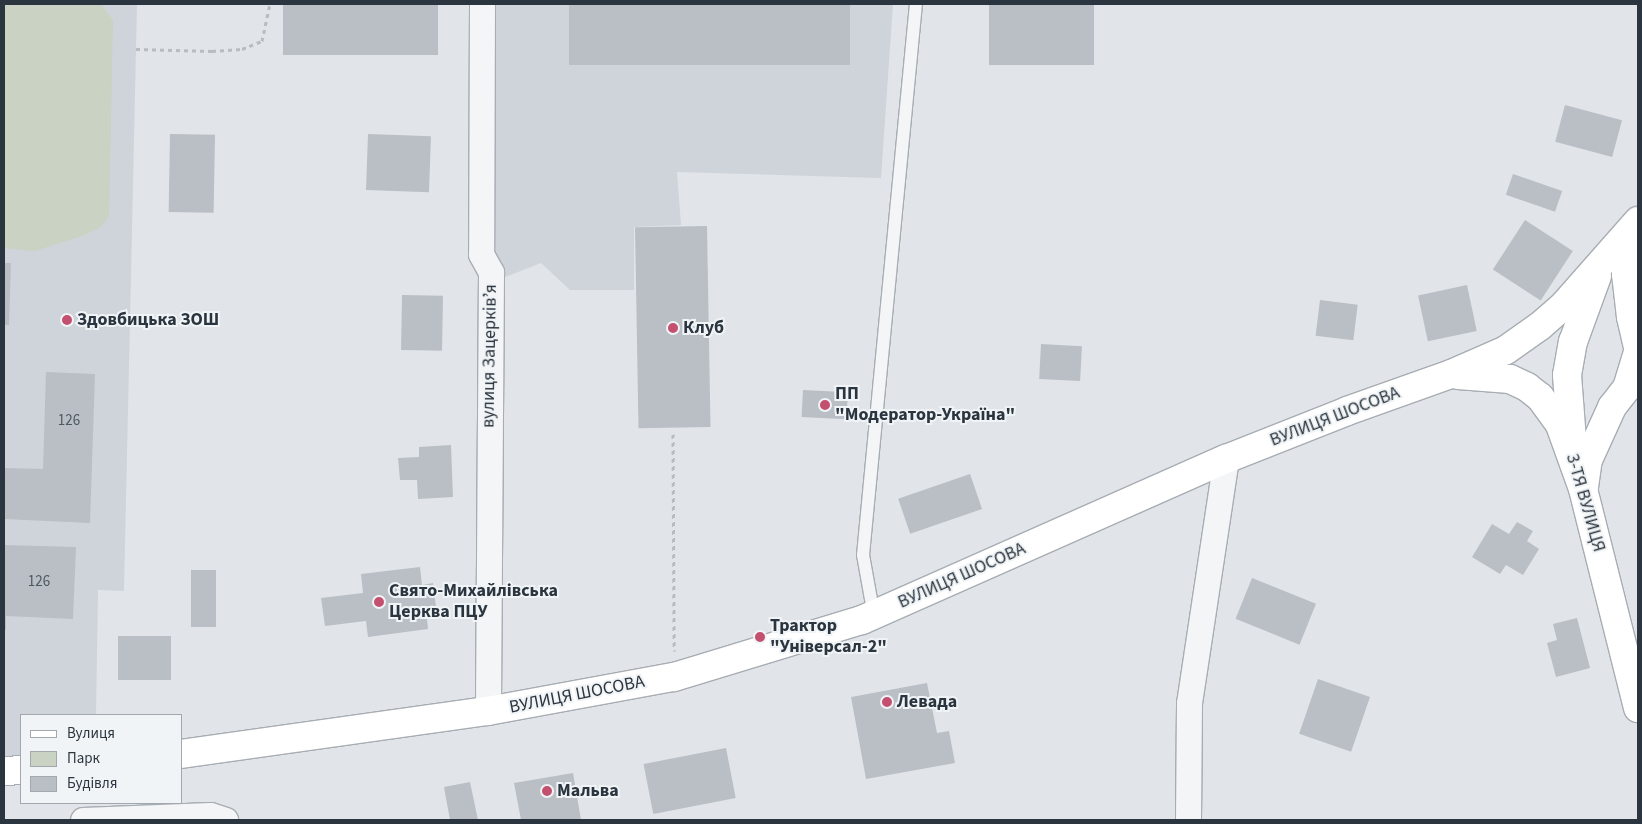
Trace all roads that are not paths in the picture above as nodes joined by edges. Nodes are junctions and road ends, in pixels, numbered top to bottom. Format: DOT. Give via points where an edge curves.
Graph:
graph roads {
  1 [pos="482,4"];
  2 [pos="916,4"];
  3 [pos="1636,223"];
  4 [pos="1602,263"];
  5 [pos="1638,347"];
  6 [pos="1638,351"];
  7 [pos="1451,374"];
  8 [pos="1573,455"];
  9 [pos="1226,459"];
  10 [pos="1583,489"];
  11 [pos="874,616"];
  12 [pos="1638,708"];
  13 [pos="488,711"];
  14 [pos="182,754"];
  15 [pos="20,770"];
  16 [pos="4,771"];
  17 [pos="78,804"];
  18 [pos="77,820"];
  19 [pos="83,820"];
  20 [pos="225,820"];
  21 [pos="1188,820"];
  1 -- 13 [label="street, вулиця Зацерківʼя" via="481,254 490,272"];
  2 -- 11 [label="lane" via="863,555"];
  3 -- 4 [label="main road, ВУЛИЦЯ ШОСОВА"];
  3 -- 5 [label="main road" via="1626,274"];
  4 -- 7 [label="main road, ВУЛИЦЯ ШОСОВА" via="1540,326 1506,350"];
  4 -- 8 [label="main road" via="1573,342 1567,375"];
  6 -- 10 [label="main road" via="1627,388 1612,407 1588,460"];
  7 -- 8 [label="main road, 3-ТЯ ВУЛИЦЯ" via="1502,378 1527,387 1540,397 1560,425"];
  7 -- 9 [label="main road, ВУЛИЦЯ ШОСОВА"];
  8 -- 10 [label="main road, 3-ТЯ ВУЛИЦЯ"];
  9 -- 11 [label="main road, ВУЛИЦЯ ШОСОВА"];
  9 -- 21 [label="street" via="1189,703"];
  10 -- 12 [label="main road, 3-ТЯ ВУЛИЦЯ"];
  11 -- 13 [label="main road, ВУЛИЦЯ ШОСОВА" via="674,677"];
  13 -- 14 [label="main road, ВУЛИЦЯ ШОСОВА"];
  15 -- 16 [label="main road"];
  17 -- 18 [label="street"];
  19 -- 20 [label="street" via="210,815"];
}
